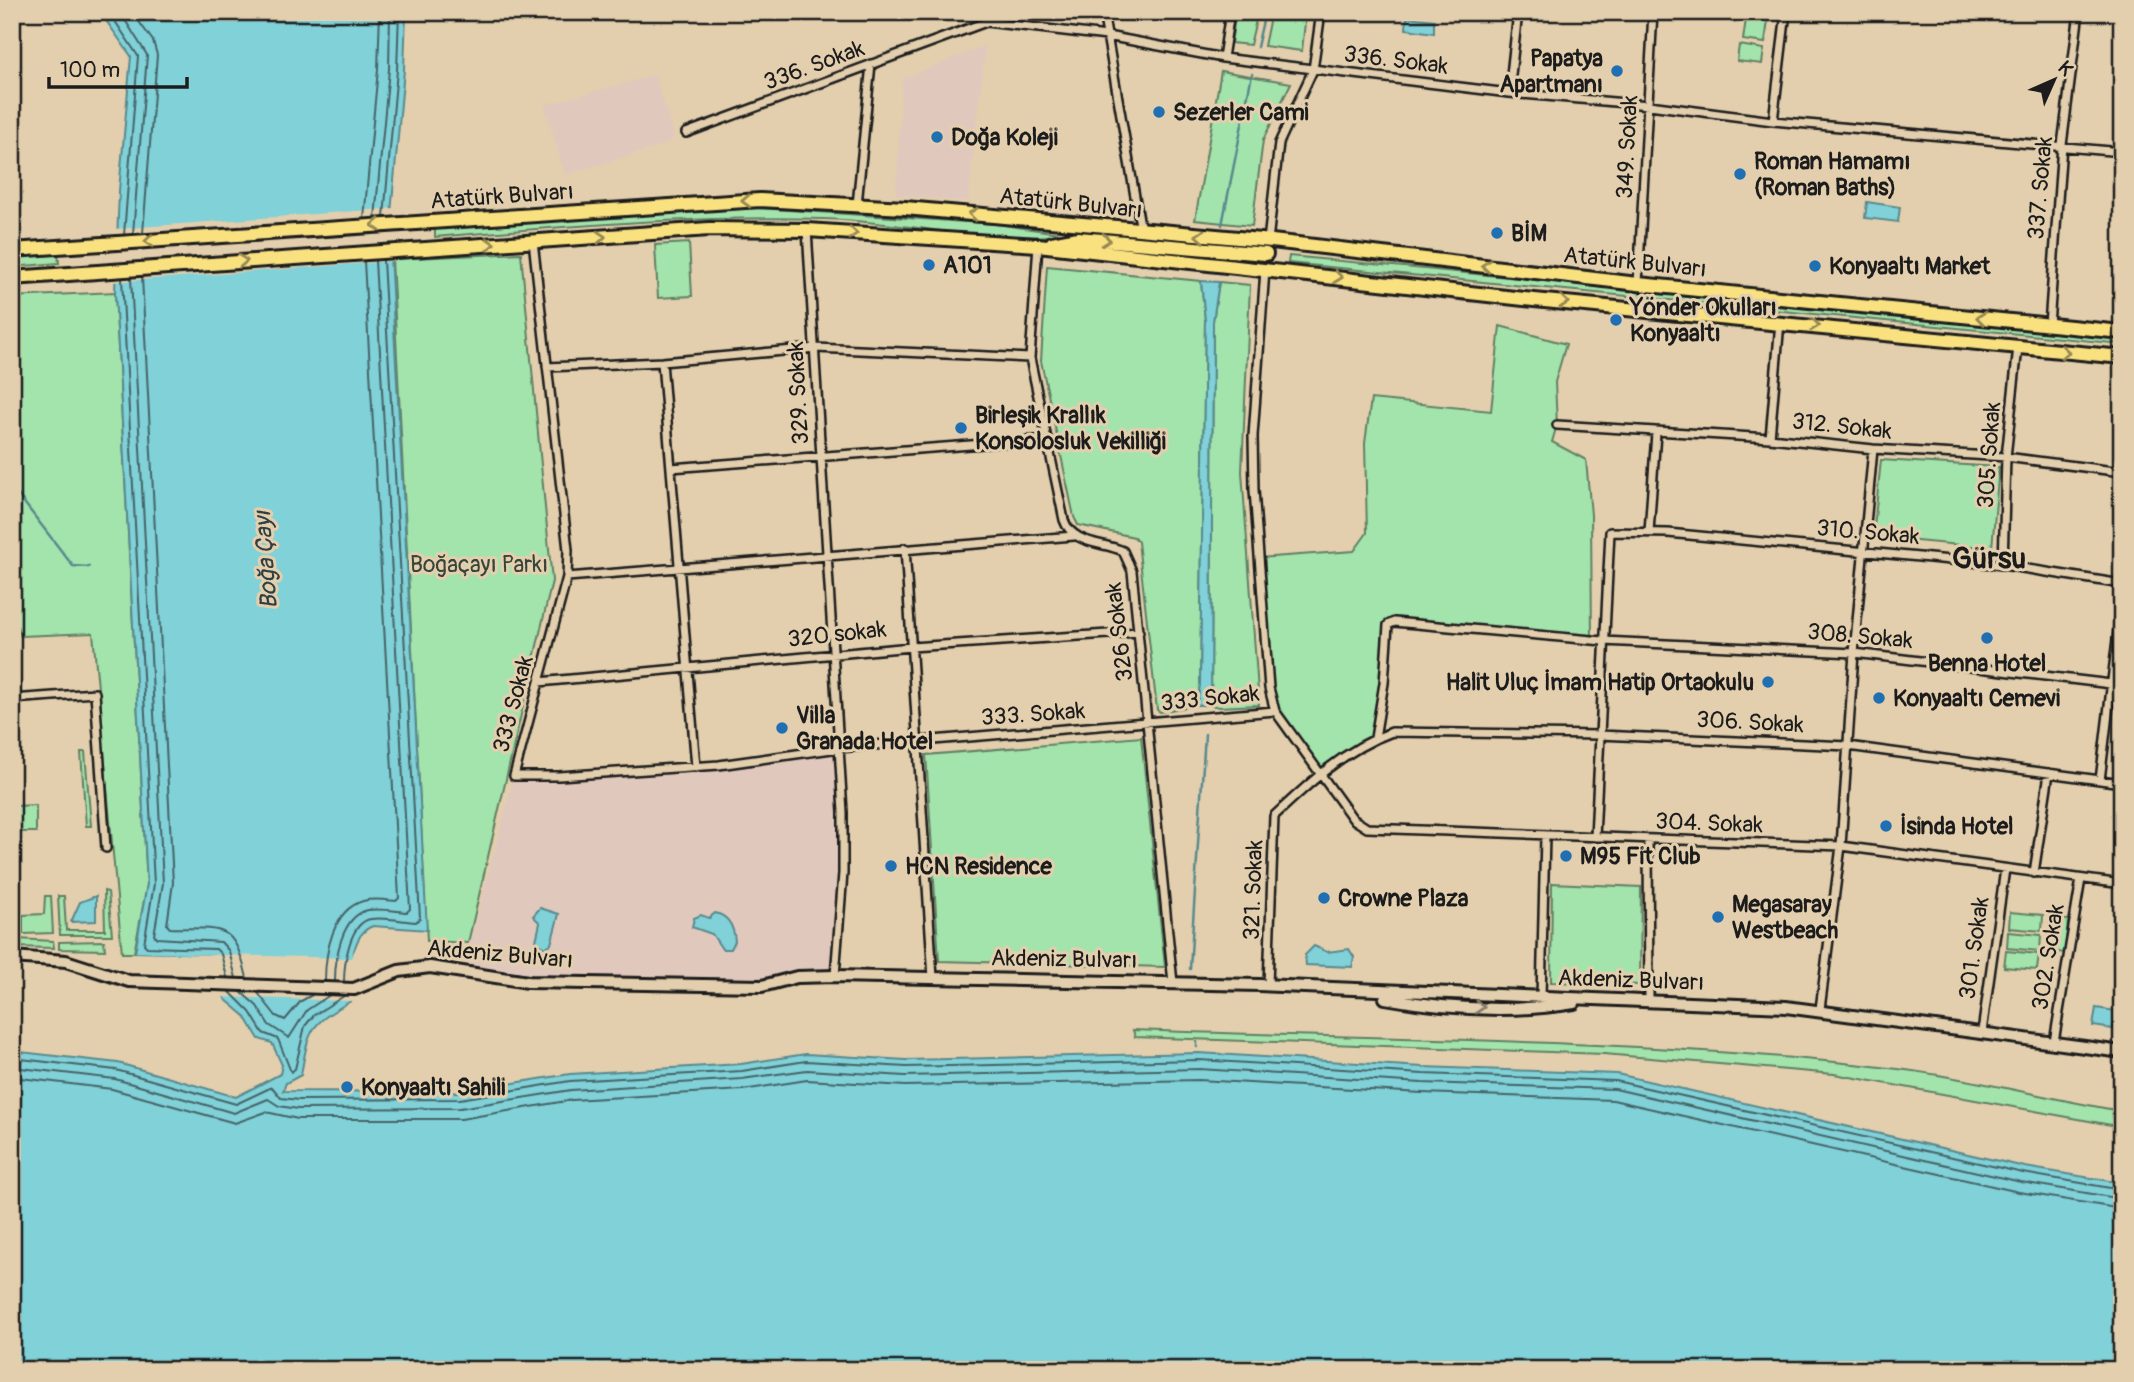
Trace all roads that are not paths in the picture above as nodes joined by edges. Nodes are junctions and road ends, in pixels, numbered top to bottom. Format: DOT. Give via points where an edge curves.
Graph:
graph roads {
  1 [pos="1103,12"];
  2 [pos="1230,12"];
  3 [pos="1321,12"];
  4 [pos="1518,12"];
  5 [pos="1653,12"];
  6 [pos="1787,12"];
  7 [pos="2079,12"];
  8 [pos="1107,36"];
  9 [pos="1223,58"];
  10 [pos="871,64"];
  11 [pos="1313,70"];
  12 [pos="1509,93"];
  13 [pos="1649,105"];
  14 [pos="1773,121"];
  15 [pos="685,133"];
  16 [pos="2062,145"];
  17 [pos="2122,152"];
  18 [pos="857,205"];
  19 [pos="807,230"];
  20 [pos="1141,232"];
  21 [pos="533,241"];
  22 [pos="1038,245"];
  23 [pos="1269,245"];
  24 [pos="19,250"];
  25 [pos="1268,270"];
  26 [pos="12,278"];
  27 [pos="1638,284"];
  28 [pos="1780,321"];
  29 [pos="2049,325"];
  30 [pos="2122,332"];
  31 [pos="2018,347"];
  32 [pos="816,348"];
  33 [pos="2122,350"];
  34 [pos="2098,355"];
  35 [pos="2122,357"];
  36 [pos="1030,358"];
  37 [pos="662,362"];
  38 [pos="547,367"];
  39 [pos="1557,425"];
  40 [pos="1657,433"];
  41 [pos="1770,438"];
  42 [pos="1048,439"];
  43 [pos="1873,449"];
  44 [pos="820,454"];
  45 [pos="2006,457"];
  46 [pos="671,468"];
  47 [pos="2122,472"];
  48 [pos="1649,532"];
  49 [pos="1075,536"];
  50 [pos="905,548"];
  51 [pos="1863,551"];
  52 [pos="827,554"];
  53 [pos="2003,565"];
  54 [pos="680,570"];
  55 [pos="567,577"];
  56 [pos="2122,584"];
  57 [pos="2122,598"];
  58 [pos="1139,632"];
  59 [pos="1603,641"];
  60 [pos="911,646"];
  61 [pos="831,653"];
  62 [pos="1854,653"];
  63 [pos="12,663"];
  64 [pos="688,670"];
  65 [pos="539,682"];
  66 [pos="2111,684"];
  67 [pos="14,699"];
  68 [pos="1275,711"];
  69 [pos="1149,724"];
  70 [pos="1599,735"];
  71 [pos="1375,738"];
  72 [pos="919,742"];
  73 [pos="1849,746"];
  74 [pos="839,748"];
  75 [pos="696,767"];
  76 [pos="1320,773"];
  77 [pos="2049,773"];
  78 [pos="2099,780"];
  79 [pos="2122,783"];
  80 [pos="1545,836"];
  81 [pos="1595,837"];
  82 [pos="1648,840"];
  83 [pos="1841,846"];
  84 [pos="106,848"];
  85 [pos="2005,869"];
  86 [pos="2034,873"];
  87 [pos="2081,879"];
  88 [pos="2122,884"];
  89 [pos="12,957"];
  90 [pos="835,976"];
  91 [pos="933,978"];
  92 [pos="1173,983"];
  93 [pos="1268,985"];
  94 [pos="1536,997"];
  95 [pos="1415,999"];
  96 [pos="1601,999"];
  97 [pos="1648,1001"];
  98 [pos="1531,1009"];
  99 [pos="1820,1009"];
  100 [pos="1982,1032"];
  101 [pos="2054,1042"];
  102 [pos="2122,1052"];
  1 -- 8 [label="street"];
  2 -- 9 [label="street"];
  3 -- 11 [label="street"];
  4 -- 12 [label="street"];
  5 -- 13 [label="street, 349. Sokak"];
  6 -- 14 [label="street"];
  7 -- 16 [label="street, 337. Sokak"];
  8 -- 9 [label="street, 336. Sokak"];
  8 -- 10 [label="street, 336. Sokak" via="986,22"];
  8 -- 20 [label="street"];
  9 -- 11 [label="street, 336. Sokak"];
  10 -- 15 [label="street, 336. Sokak"];
  10 -- 18 [label="street"];
  11 -- 12 [label="street, 336. Sokak"];
  11 -- 23 [label="street" via="1283,130"];
  12 -- 13 [label="street, 336. Sokak"];
  13 -- 14 [label="street, 336. Sokak"];
  13 -- 27 [label="street, 349. Sokak"];
  14 -- 16 [label="street, 336. Sokak"];
  16 -- 17 [label="street, 336. Sokak"];
  16 -- 29 [label="street, 337. Sokak"];
  20 -- 18 [label="main road, Atatürk Bulvarı, one-way"];
  18 -- 24 [label="main road, Atatürk Bulvarı, one-way" via="720,201"];
  21 -- 19 [label="main road, Atatürk Bulvarı, one-way" via="709,229"];
  19 -- 22 [label="main road, Atatürk Bulvarı, one-way"];
  19 -- 32 [label="street, 329. Sokak"];
  23 -- 20 [label="main road, Atatürk Bulvarı, one-way"];
  26 -- 21 [label="main road, Atatürk Bulvarı, one-way"];
  21 -- 38 [label="street, 333 Sokak"];
  22 -- 23 [label="main road, one-way" via="1078,238"];
  22 -- 25 [label="main road, Atatürk Bulvarı"];
  22 -- 36 [label="street"];
  23 -- 25 [label="main road"];
  27 -- 23 [label="main road, Atatürk Bulvarı, one-way"];
  25 -- 28 [label="main road, Atatürk Bulvarı, one-way"];
  25 -- 68 [label="street" via="1253,436 1263,634"];
  29 -- 27 [label="main road, Atatürk Bulvarı, one-way"];
  28 -- 31 [label="main road, Atatürk Bulvarı, one-way"];
  28 -- 41 [label="street"];
  29 -- 30 [label="main road, Atatürk Bulvarı"];
  31 -- 34 [label="main road, Atatürk Bulvarı, one-way"];
  31 -- 45 [label="street, 305. Sokak"];
  32 -- 36 [label="street"];
  32 -- 37 [label="street"];
  32 -- 44 [label="street, 329. Sokak"];
  33 -- 34 [label="main road"];
  34 -- 35 [label="main road, Atatürk Bulvarı"];
  36 -- 42 [label="street"];
  37 -- 38 [label="street"];
  37 -- 46 [label="street"];
  38 -- 55 [label="street, 333 Sokak" via="568,550"];
  39 -- 40 [label="street, 312. Sokak"];
  40 -- 41 [label="street, 312. Sokak"];
  40 -- 48 [label="street"];
  41 -- 43 [label="street, 312. Sokak"];
  42 -- 44 [label="street"];
  42 -- 49 [label="street" via="1064,520"];
  43 -- 45 [label="street, 312. Sokak"];
  43 -- 51 [label="street"];
  44 -- 46 [label="street"];
  44 -- 52 [label="street, 329. Sokak"];
  45 -- 47 [label="street, 312. Sokak"];
  45 -- 53 [label="street, 305. Sokak"];
  46 -- 54 [label="street"];
  48 -- 51 [label="street, 310. Sokak"];
  48 -- 59 [label="street, 310. Sokak" via="1610,532"];
  49 -- 50 [label="street"];
  49 -- 58 [label="street, 326 Sokak" via="1123,551 1132,571"];
  50 -- 52 [label="street"];
  50 -- 60 [label="street"];
  51 -- 53 [label="street, 310. Sokak"];
  51 -- 62 [label="street"];
  52 -- 54 [label="street"];
  52 -- 61 [label="street, 329. Sokak"];
  53 -- 56 [label="street, 310. Sokak"];
  54 -- 55 [label="street"];
  54 -- 64 [label="street"];
  55 -- 65 [label="street, 333 Sokak"];
  57 -- 66 [label="street"];
  58 -- 60 [label="street, 320 sokak"];
  58 -- 69 [label="street, 326 Sokak"];
  59 -- 62 [label="street, 308. Sokak"];
  59 -- 70 [label="street"];
  59 -- 71 [label="street, 308. Sokak" via="1394,622 1388,625 1385,641"];
  60 -- 61 [label="street, 320 sokak"];
  60 -- 72 [label="street"];
  61 -- 64 [label="street, 320 sokak"];
  61 -- 74 [label="street, 329. Sokak"];
  62 -- 66 [label="street, 308. Sokak"];
  62 -- 73 [label="street"];
  63 -- 67 [label="street"];
  64 -- 65 [label="street, 320 sokak"];
  64 -- 75 [label="street"];
  65 -- 75 [label="street, 333 Sokak" via="514,776"];
  66 -- 78 [label="street"];
  67 -- 84 [label="street" via="94,692"];
  68 -- 69 [label="street, 333 Sokak"];
  68 -- 76 [label="street, 304. Sokak"];
  69 -- 72 [label="street, 333. Sokak"];
  69 -- 92 [label="street, 326 Sokak"];
  70 -- 71 [label="street, 306. Sokak" via="1392,732"];
  70 -- 73 [label="street, 306. Sokak"];
  70 -- 81 [label="street"];
  71 -- 76 [label="street, 321. Sokak"];
  72 -- 74 [label="street, 333 Sokak"];
  72 -- 91 [label="street"];
  73 -- 77 [label="street, 306. Sokak"];
  73 -- 83 [label="street"];
  74 -- 75 [label="street, 333 Sokak"];
  74 -- 90 [label="street, 329. Sokak" via="843,873"];
  76 -- 80 [label="street, 304. Sokak" via="1353,819 1367,828"];
  76 -- 93 [label="street, 321. Sokak" via="1274,816"];
  77 -- 78 [label="street, 306. Sokak"];
  77 -- 86 [label="street, 302. Sokak"];
  78 -- 79 [label="street, 306. Sokak"];
  80 -- 81 [label="street, 304. Sokak"];
  80 -- 94 [label="street"];
  81 -- 82 [label="street, 304. Sokak"];
  82 -- 83 [label="street, 304. Sokak"];
  82 -- 97 [label="street"];
  83 -- 85 [label="street, 304. Sokak"];
  83 -- 99 [label="street"];
  85 -- 86 [label="street, 304. Sokak"];
  85 -- 100 [label="street, 301. Sokak"];
  86 -- 87 [label="street, 304. Sokak"];
  87 -- 88 [label="street, 304. Sokak"];
  87 -- 101 [label="street, 302. Sokak"];
  89 -- 90 [label="main road, Akdeniz Bulvarı" via="66,961 129,981 354,989 419,967 528,982 762,986 797,976"];
  90 -- 91 [label="main road, Akdeniz Bulvarı"];
  91 -- 92 [label="main road, Akdeniz Bulvarı"];
  92 -- 93 [label="main road, Akdeniz Bulvarı"];
  93 -- 95 [label="main road, Akdeniz Bulvarı"];
  94 -- 95 [label="main road, Akdeniz Bulvarı"];
  94 -- 96 [label="main road, Akdeniz Bulvarı"];
  94 -- 98 [label="main road" via="1538,1004"];
  95 -- 98 [label="main road, one-way"];
  96 -- 97 [label="main road, Akdeniz Bulvarı"];
  96 -- 98 [label="main road"];
  97 -- 99 [label="main road, Akdeniz Bulvarı"];
  99 -- 100 [label="main road, Akdeniz Bulvarı"];
  100 -- 101 [label="main road, Akdeniz Bulvarı"];
  101 -- 102 [label="main road, Akdeniz Bulvarı"];
}
